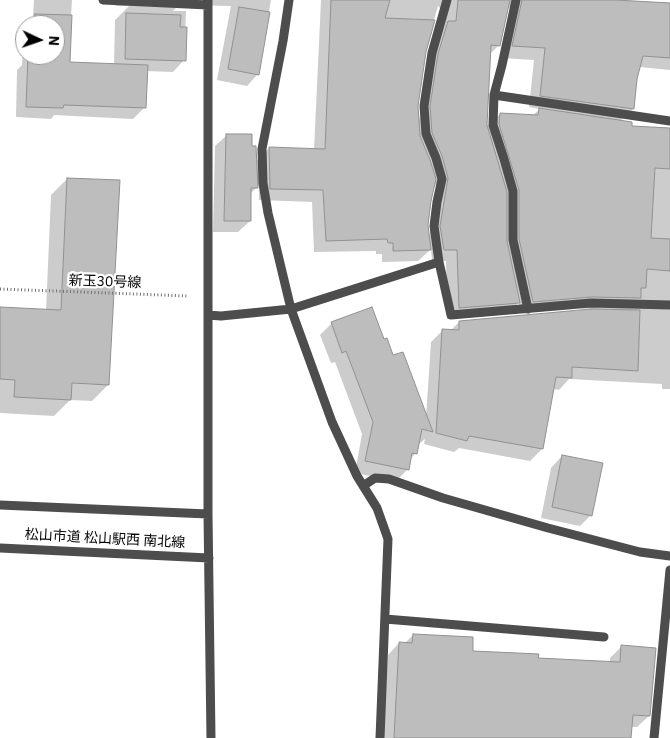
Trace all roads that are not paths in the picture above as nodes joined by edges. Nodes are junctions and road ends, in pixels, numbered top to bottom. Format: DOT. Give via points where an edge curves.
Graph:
graph roads {
  1 [pos="104,0"];
  2 [pos="289,0"];
  3 [pos="447,0"];
  4 [pos="516,0"];
  5 [pos="208,2"];
  6 [pos="494,95"];
  7 [pos="670,121"];
  8 [pos="440,262"];
  9 [pos="670,305"];
  10 [pos="528,308"];
  11 [pos="291,309"];
  12 [pos="208,315"];
  13 [pos="362,486"];
  14 [pos="0,505"];
  15 [pos="208,514"];
  16 [pos="0,548"];
  17 [pos="670,556"];
  18 [pos="209,558"];
  19 [pos="670,570"];
  20 [pos="385,619"];
  21 [pos="604,636"];
  22 [pos="211,738"];
  23 [pos="380,738"];
  24 [pos="654,738"];
  1 -- 5 [label="street"];
  2 -- 11 [label="street" via="262,149 262,183"];
  3 -- 8 [label="street" via="432,53 424,106 426,134 442,179 434,226"];
  4 -- 6 [label="street"];
  5 -- 12 [label="street"];
  6 -- 7 [label="street"];
  6 -- 10 [label="street" via="493,125 513,191 513,240"];
  8 -- 10 [label="street" via="451,315"];
  8 -- 11 [label="street"];
  9 -- 10 [label="street" via="591,303"];
  11 -- 12 [label="street"];
  11 -- 13 [label="street" via="332,422"];
  12 -- 15 [label="street"];
  13 -- 17 [label="street" via="375,478 388,480 548,528 640,552"];
  13 -- 20 [label="street" via="377,508 388,539"];
  14 -- 15 [label="street, 松山市道 松山駅西 南北線"];
  15 -- 18 [label="street"];
  16 -- 18 [label="street, 松山市道 松山駅西 南北線"];
  18 -- 22 [label="street"];
  19 -- 24 [label="street"];
  20 -- 21 [label="street"];
  20 -- 23 [label="street"];
}
